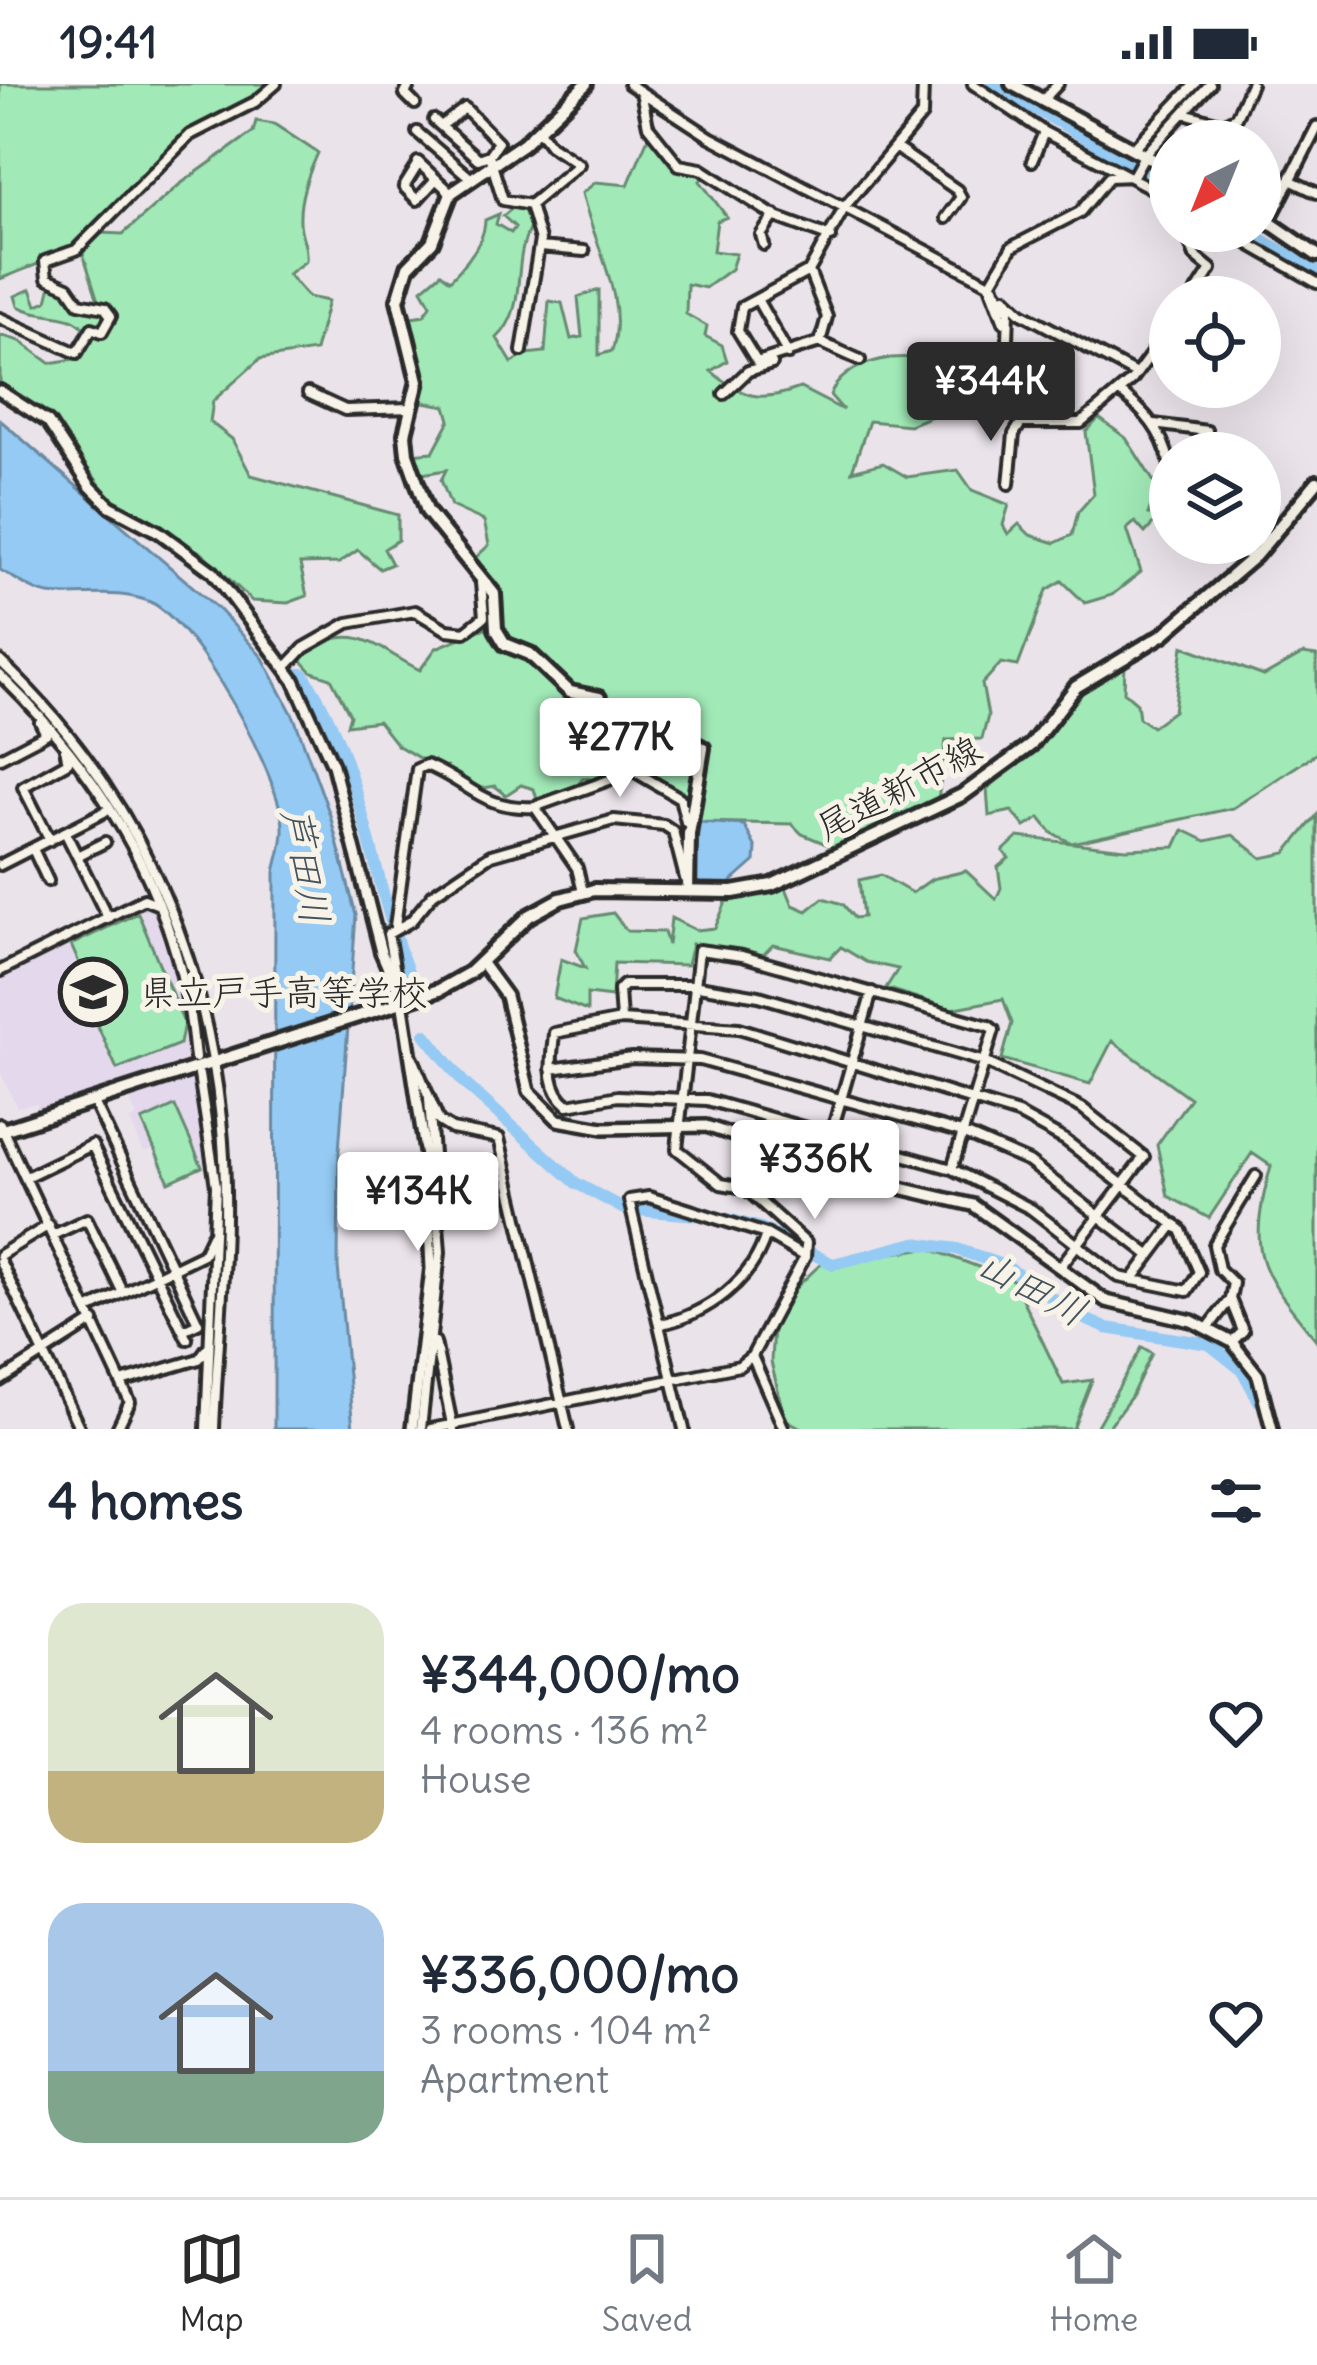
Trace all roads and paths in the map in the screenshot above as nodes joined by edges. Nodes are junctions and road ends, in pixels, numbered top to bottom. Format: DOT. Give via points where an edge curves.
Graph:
graph roads {
  1 [pos="276,84"];
  2 [pos="410,84"];
  3 [pos="567,84"];
  4 [pos="629,84"];
  5 [pos="923,84"];
  6 [pos="973,84"];
  7 [pos="1012,84"];
  8 [pos="1058,84"];
  9 [pos="1195,84"];
  10 [pos="1210,84"];
  11 [pos="1251,84"];
  12 [pos="582,89"];
  13 [pos="641,92"];
  14 [pos="1041,102"];
  15 [pos="415,104"];
  16 [pos="1184,113"];
  17 [pos="1317,127"];
  18 [pos="539,130"];
  19 [pos="417,131"];
  20 [pos="1044,132"];
  21 [pos="896,148"];
  22 [pos="1138,154"];
  23 [pos="490,158"];
  24 [pos="1149,159"];
  25 [pos="1032,161"];
  26 [pos="468,176"];
  27 [pos="1133,176"];
  28 [pos="436,179"];
  29 [pos="1292,181"];
  30 [pos="1149,186"];
  31 [pos="451,193"];
  32 [pos="1317,193"];
  33 [pos="1281,196"];
  34 [pos="530,205"];
  35 [pos="846,205"];
  36 [pos="775,215"];
  37 [pos="946,218"];
  38 [pos="1281,230"];
  39 [pos="831,237"];
  40 [pos="764,245"];
  41 [pos="540,247"];
  42 [pos="584,250"];
  43 [pos="1193,252"];
  44 [pos="1262,252"];
  45 [pos="1317,255"];
  46 [pos="809,271"];
  47 [pos="1206,276"];
  48 [pos="1317,284"];
  49 [pos="991,285"];
  50 [pos="758,302"];
  51 [pos="0,317"];
  52 [pos="1004,322"];
  53 [pos="820,343"];
  54 [pos="522,351"];
  55 [pos="788,355"];
  56 [pos="1149,356"];
  57 [pos="860,360"];
  58 [pos="1136,374"];
  59 [pos="0,391"];
  60 [pos="1119,392"];
  61 [pos="308,393"];
  62 [pos="724,394"];
  63 [pos="412,407"];
  64 [pos="1021,423"];
  65 [pos="1154,424"];
  66 [pos="1207,430"];
  67 [pos="1159,432"];
  68 [pos="1317,482"];
  69 [pos="1009,484"];
  70 [pos="1281,525"];
  71 [pos="1246,564"];
  72 [pos="481,577"];
  73 [pos="0,661"];
  74 [pos="285,668"];
  75 [pos="0,674"];
  76 [pos="38,715"];
  77 [pos="67,746"];
  78 [pos="0,758"];
  79 [pos="535,807"];
  80 [pos="104,812"];
  81 [pos="65,832"];
  82 [pos="689,833"];
  83 [pos="555,838"];
  84 [pos="50,840"];
  85 [pos="105,842"];
  86 [pos="33,849"];
  87 [pos="77,856"];
  88 [pos="0,865"];
  89 [pos="48,880"];
  90 [pos="688,891"];
  91 [pos="583,892"];
  92 [pos="161,907"];
  93 [pos="108,918"];
  94 [pos="394,927"];
  95 [pos="184,938"];
  96 [pos="481,962"];
  97 [pos="0,971"];
  98 [pos="391,976"];
  99 [pos="692,985"];
  100 [pos="872,992"];
  101 [pos="396,1002"];
  102 [pos="621,1020"];
  103 [pos="688,1022"];
  104 [pos="862,1027"];
  105 [pos="410,1056"];
  106 [pos="195,1058"];
  107 [pos="684,1060"];
  108 [pos="852,1060"];
  109 [pos="214,1062"];
  110 [pos="985,1062"];
  111 [pos="551,1069"];
  112 [pos="199,1075"];
  113 [pos="680,1096"];
  114 [pos="974,1096"];
  115 [pos="842,1097"];
  116 [pos="430,1098"];
  117 [pos="93,1100"];
  118 [pos="677,1124"];
  119 [pos="1,1128"];
  120 [pos="831,1133"];
  121 [pos="962,1133"];
  122 [pos="952,1169"];
  123 [pos="1256,1176"];
  124 [pos="26,1177"];
  125 [pos="1122,1185"];
  126 [pos="224,1198"];
  127 [pos="1097,1214"];
  128 [pos="216,1219"];
  129 [pos="1174,1224"];
  130 [pos="51,1230"];
  131 [pos="766,1234"];
  132 [pos="1077,1245"];
  133 [pos="1148,1253"];
  134 [pos="805,1257"];
  135 [pos="0,1258"];
  136 [pos="1060,1268"];
  137 [pos="173,1270"];
  138 [pos="157,1277"];
  139 [pos="1132,1280"];
  140 [pos="123,1293"];
  141 [pos="1231,1299"];
  142 [pos="88,1309"];
  143 [pos="94,1321"];
  144 [pos="661,1324"];
  145 [pos="1208,1328"];
  146 [pos="434,1334"];
  147 [pos="1232,1342"];
  148 [pos="210,1345"];
  149 [pos="44,1354"];
  150 [pos="752,1356"];
  151 [pos="674,1379"];
  152 [pos="0,1381"];
  153 [pos="121,1382"];
  154 [pos="562,1401"];
  155 [pos="452,1426"];
  156 [pos="80,1429"];
  157 [pos="117,1429"];
  158 [pos="210,1429"];
  159 [pos="417,1429"];
  160 [pos="431,1429"];
  161 [pos="568,1429"];
  162 [pos="684,1429"];
  163 [pos="784,1429"];
  164 [pos="1273,1429"];
  1 -- 51 [label="street" via="190,135 76,250 45,261 47,278 79,303 105,308 111,316 102,332 92,328 77,353"];
  2 -- 15 [label="street" via="405,94"];
  3 -- 12 [label="street"];
  4 -- 13 [label="street"];
  5 -- 21 [label="street" via="922,116"];
  6 -- 20 [label="street"];
  7 -- 14 [label="main road"];
  8 -- 14 [label="street"];
  9 -- 22 [label="street"];
  10 -- 16 [label="street"];
  11 -- 16 [label="street" via="1236,117 1223,124"];
  12 -- 18 [label="main road"];
  13 -- 35 [label="street" via="710,137"];
  13 -- 36 [label="street" via="648,126 679,165 715,176"];
  14 -- 22 [label="main road"];
  16 -- 22 [label="street"];
  17 -- 29 [label="street"];
  18 -- 23 [label="main road"];
  18 -- 34 [label="street" via="579,164"];
  19 -- 26 [label="street"];
  20 -- 25 [label="street"];
  20 -- 27 [label="street"];
  21 -- 35 [label="street"];
  21 -- 37 [label="street" via="957,190 961,197"];
  22 -- 24 [label="main road"];
  22 -- 27 [label="street"];
  23 -- 23 [label="street" via="478,159 437,123 465,108 494,134"];
  23 -- 26 [label="main road"];
  23 -- 34 [label="street" via="503,200"];
  26 -- 31 [label="main road"];
  27 -- 30 [label="street"];
  27 -- 49 [label="street" via="1109,177 1080,212 1012,247"];
  28 -- 28 [label="street" via="418,163 404,187 417,200"];
  28 -- 31 [label="street"];
  29 -- 32 [label="street"];
  29 -- 33 [label="street"];
  31 -- 63 [label="main road" via="398,300 417,360"];
  34 -- 41 [label="street"];
  35 -- 39 [label="street"];
  35 -- 49 [label="street"];
  36 -- 39 [label="street"];
  36 -- 40 [label="street" via="761,235"];
  38 -- 45 [label="main road"];
  39 -- 46 [label="street"];
  41 -- 42 [label="street"];
  41 -- 54 [label="street"];
  43 -- 47 [label="street" via="1211,269"];
  44 -- 48 [label="street"];
  46 -- 50 [label="street"];
  46 -- 53 [label="street" via="827,317"];
  49 -- 52 [label="street"];
  49 -- 58 [label="street" via="1022,313"];
  49 -- 64 [label="street" via="1009,311 1006,398"];
  50 -- 55 [label="street"];
  50 -- 55 [label="street" via="742,307 745,348 757,362"];
  53 -- 55 [label="street"];
  53 -- 57 [label="street"];
  55 -- 62 [label="street" via="748,371"];
  56 -- 58 [label="street"];
  58 -- 60 [label="street"];
  59 -- 74 [label="street" via="48,422 110,506 202,562"];
  60 -- 64 [label="street" via="1081,423"];
  60 -- 65 [label="street"];
  61 -- 63 [label="street" via="345,410"];
  63 -- 72 [label="main road" via="405,434 417,491"];
  64 -- 69 [label="street"];
  65 -- 66 [label="street"];
  65 -- 67 [label="street"];
  68 -- 70 [label="main road, 尾道新市線"];
  71 -- 90 [label="main road, 尾道新市線" via="1164,634 1076,687 1019,757 964,794 772,885"];
  72 -- 74 [label="street" via="484,617 465,632 415,611 348,623"];
  72 -- 82 [label="main road" via="494,594 505,644 530,654 570,692 599,698 603,741 669,730 703,748"];
  73 -- 95 [label="street" via="63,728 132,822"];
  74 -- 98 [label="street" via="333,765"];
  75 -- 76 [label="street"];
  76 -- 77 [label="street"];
  76 -- 78 [label="street" via="46,734"];
  77 -- 84 [label="street" via="68,762 23,787"];
  77 -- 92 [label="street" via="122,824"];
  79 -- 82 [label="street" via="634,771 680,798"];
  79 -- 83 [label="street"];
  79 -- 94 [label="street" via="495,806 452,775 417,769"];
  80 -- 81 [label="street"];
  81 -- 84 [label="street"];
  81 -- 87 [label="street"];
  82 -- 90 [label="main road"];
  83 -- 90 [label="street" via="614,820 664,825 676,838"];
  83 -- 91 [label="street"];
  83 -- 94 [label="street" via="491,856"];
  84 -- 86 [label="street"];
  85 -- 87 [label="street"];
  86 -- 88 [label="street"];
  86 -- 89 [label="street"];
  87 -- 93 [label="street"];
  90 -- 91 [label="main road, 尾道新市線"];
  91 -- 96 [label="main road" via="529,916"];
  92 -- 93 [label="street" via="151,898"];
  92 -- 95 [label="street"];
  92 -- 106 [label="street" via="192,1005"];
  93 -- 97 [label="street"];
  94 -- 98 [label="street"];
  95 -- 109 [label="street"];
  96 -- 101 [label="main road" via="454,983"];
  96 -- 118 [label="street" via="506,996 524,1079 548,1113 582,1127"];
  98 -- 101 [label="street"];
  99 -- 100 [label="street" via="699,950"];
  99 -- 102 [label="street" via="624,985"];
  99 -- 103 [label="street"];
  99 -- 104 [label="street"];
  100 -- 104 [label="street"];
  100 -- 110 [label="street" via="989,1026"];
  101 -- 105 [label="street"];
  101 -- 109 [label="main road"];
  102 -- 103 [label="street"];
  102 -- 111 [label="street" via="558,1029"];
  103 -- 107 [label="street"];
  103 -- 108 [label="street"];
  104 -- 108 [label="street"];
  104 -- 110 [label="street"];
  105 -- 116 [label="street"];
  105 -- 159 [label="street" via="426,1156 431,1269"];
  107 -- 111 [label="street"];
  107 -- 113 [label="street"];
  107 -- 115 [label="street"];
  108 -- 114 [label="street"];
  108 -- 115 [label="street"];
  109 -- 117 [label="main road"];
  109 -- 126 [label="street"];
  110 -- 114 [label="street"];
  110 -- 125 [label="street" via="1082,1108 1144,1157"];
  111 -- 113 [label="street" via="568,1105"];
  112 -- 128 [label="street" via="215,1155"];
  113 -- 118 [label="street"];
  113 -- 120 [label="street"];
  114 -- 121 [label="street"];
  114 -- 125 [label="street" via="1041,1126"];
  115 -- 120 [label="street"];
  115 -- 121 [label="street"];
  116 -- 146 [label="street" via="440,1252"];
  116 -- 154 [label="street" via="452,1129 499,1138"];
  117 -- 119 [label="main road"];
  117 -- 137 [label="street"];
  118 -- 134 [label="street" via="684,1158 721,1184 745,1188 806,1243"];
  118 -- 136 [label="street" via="734,1132 866,1180 974,1205"];
  119 -- 124 [label="street"];
  120 -- 122 [label="street"];
  121 -- 122 [label="street"];
  121 -- 127 [label="street" via="1029,1162"];
  122 -- 132 [label="street" via="997,1188"];
  123 -- 141 [label="street" via="1214,1245 1219,1269 1233,1283"];
  124 -- 130 [label="street"];
  124 -- 138 [label="street" via="92,1145"];
  125 -- 127 [label="street"];
  125 -- 129 [label="street"];
  126 -- 128 [label="street"];
  126 -- 158 [label="street"];
  127 -- 132 [label="street"];
  127 -- 133 [label="street"];
  128 -- 137 [label="street" via="203,1254"];
  128 -- 148 [label="street"];
  129 -- 133 [label="street"];
  129 -- 139 [label="street" via="1199,1272 1187,1291"];
  130 -- 135 [label="street"];
  130 -- 140 [label="street" via="87,1220"];
  130 -- 142 [label="street"];
  131 -- 134 [label="street"];
  131 -- 144 [label="street" via="758,1262 696,1316"];
  131 -- 144 [label="street" via="649,1197 629,1200"];
  132 -- 136 [label="street"];
  132 -- 139 [label="street"];
  133 -- 139 [label="street"];
  134 -- 150 [label="street"];
  135 -- 149 [label="street"];
  136 -- 145 [label="street" via="1106,1301"];
  137 -- 138 [label="street"];
  137 -- 138 [label="street" via="198,1323 185,1335"];
  138 -- 140 [label="street"];
  140 -- 142 [label="street"];
  141 -- 145 [label="street"];
  141 -- 147 [label="street" via="1243,1331"];
  142 -- 143 [label="street"];
  143 -- 149 [label="street"];
  143 -- 153 [label="street"];
  144 -- 151 [label="street"];
  145 -- 147 [label="street"];
  146 -- 155 [label="street"];
  146 -- 159 [label="street"];
  147 -- 164 [label="street" via="1258,1375"];
  148 -- 153 [label="street" via="199,1359"];
  148 -- 158 [label="street"];
  149 -- 152 [label="street"];
  149 -- 156 [label="street"];
  150 -- 151 [label="street"];
  150 -- 163 [label="street"];
  151 -- 154 [label="street"];
  151 -- 162 [label="street"];
  153 -- 157 [label="street" via="130,1402"];
  154 -- 155 [label="street"];
  154 -- 161 [label="street"];
  155 -- 160 [label="street"];
}
